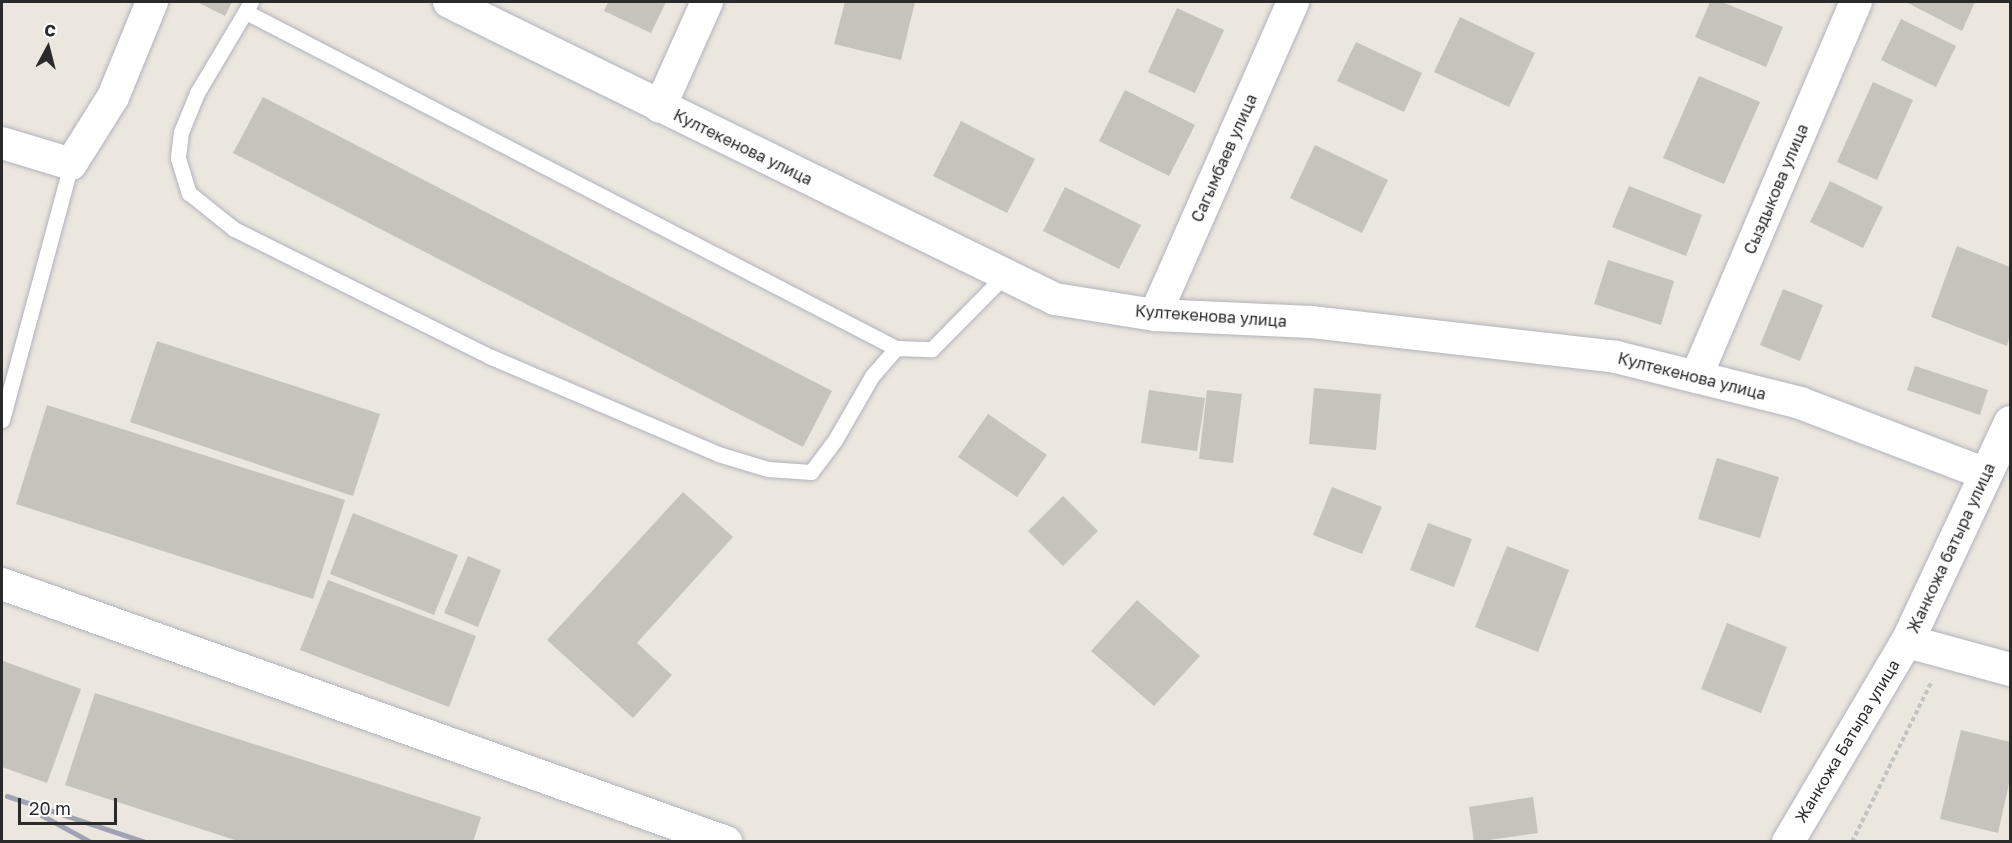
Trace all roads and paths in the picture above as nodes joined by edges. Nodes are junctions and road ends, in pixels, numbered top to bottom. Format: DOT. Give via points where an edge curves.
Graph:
graph roads {
  1 [pos="152,2"];
  2 [pos="449,2"];
  3 [pos="706,2"];
  4 [pos="1293,2"];
  5 [pos="1856,2"];
  6 [pos="249,7"];
  7 [pos="660,107"];
  8 [pos="2,143"];
  9 [pos="71,164"];
  10 [pos="1005,275"];
  11 [pos="1155,315"];
  12 [pos="896,348"];
  13 [pos="1696,377"];
  14 [pos="2,420"];
  15 [pos="2010,422"];
  16 [pos="1986,474"];
  17 [pos="2,584"];
  18 [pos="1907,641"];
  19 [pos="1947,652"];
  20 [pos="2010,669"];
  21 [pos="726,842"];
  22 [pos="1788,842"];
  23 [pos="1852,842"];
  1 -- 9 [label="street" via="113,97"];
  2 -- 7 [label="street, Култекенова улица"];
  3 -- 7 [label="street"];
  4 -- 11 [label="street, Сагымбаев улица"];
  5 -- 13 [label="street, Сыздыкова улица"];
  6 -- 12 [label="lane"];
  6 -- 12 [label="lane" via="197,93 181,132 178,158 189,193 234,229 491,357 718,454 768,469 811,472 835,440 872,376"];
  7 -- 10 [label="street, Култекенова улица"];
  8 -- 9 [label="street"];
  9 -- 14 [label="lane"];
  10 -- 11 [label="street, Култекенова улица" via="1055,299"];
  10 -- 12 [label="lane" via="932,349"];
  11 -- 13 [label="street, Култекенова улица" via="1311,322 1616,357"];
  13 -- 16 [label="street, Култекенова улица" via="1800,403"];
  15 -- 16 [label="street, Жанкожа батыра улица"];
  16 -- 18 [label="street, Жанкожа батыра улица"];
  17 -- 21 [label="street"];
  18 -- 19 [label="street"];
  18 -- 22 [label="street, Жанкожа Батыра улица"];
  19 -- 20 [label="street"];
  19 -- 23 [label="path"];
}
